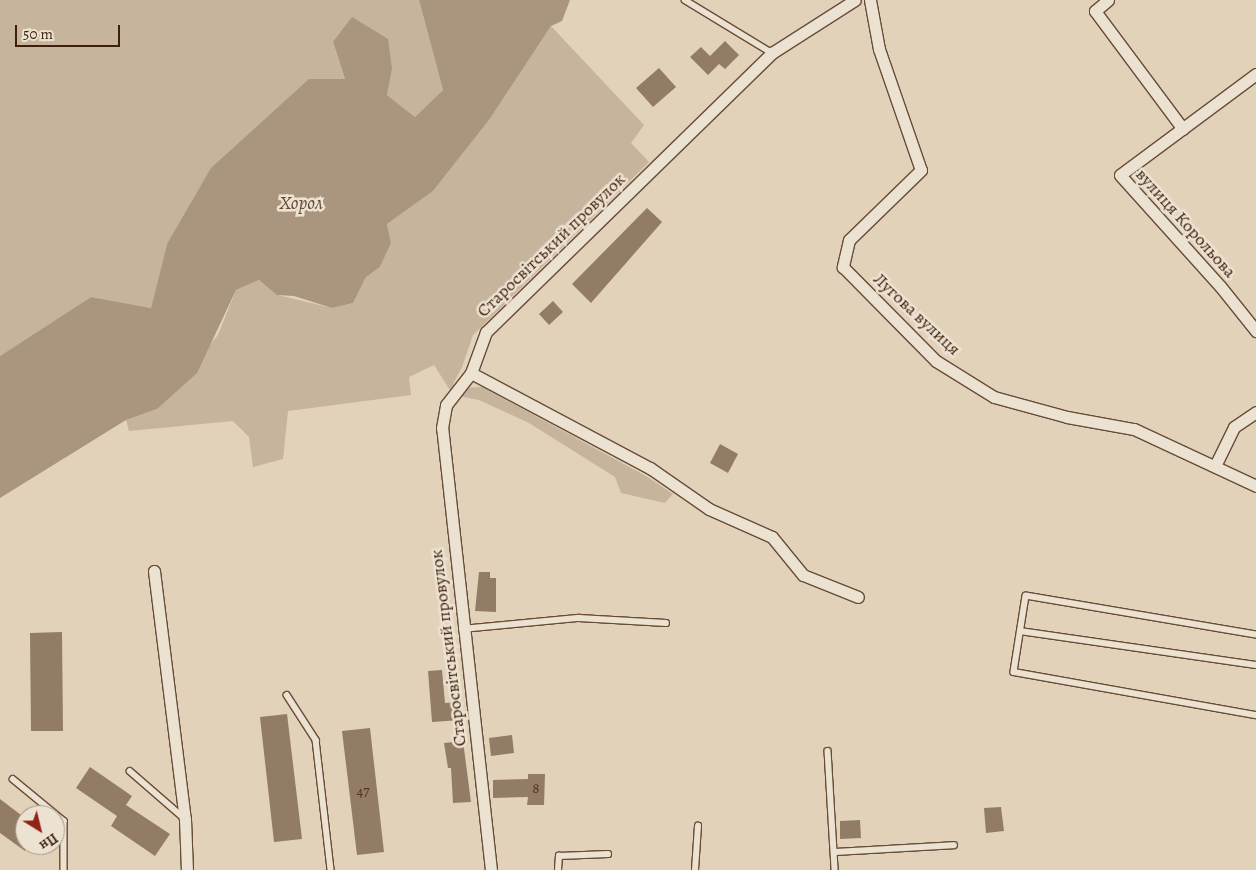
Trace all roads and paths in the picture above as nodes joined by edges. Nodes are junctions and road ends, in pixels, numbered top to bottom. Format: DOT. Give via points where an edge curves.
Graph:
graph roads {
  1 [pos="685,0"];
  2 [pos="855,0"];
  3 [pos="870,0"];
  4 [pos="1108,0"];
  5 [pos="772,53"];
  6 [pos="1256,74"];
  7 [pos="1183,129"];
  8 [pos="1256,331"];
  9 [pos="472,373"];
  10 [pos="1256,412"];
  11 [pos="1215,466"];
  12 [pos="1256,486"];
  13 [pos="154,571"];
  14 [pos="858,597"];
  15 [pos="666,622"];
  16 [pos="462,629"];
  17 [pos="1020,631"];
  18 [pos="1256,635"];
  19 [pos="1256,665"];
  20 [pos="287,695"];
  21 [pos="1256,716"];
  22 [pos="828,751"];
  23 [pos="130,771"];
  24 [pos="13,778"];
  25 [pos="185,819"];
  26 [pos="698,826"];
  27 [pos="954,845"];
  28 [pos="834,852"];
  29 [pos="608,854"];
  30 [pos="64,870"];
  31 [pos="187,870"];
  32 [pos="331,870"];
  33 [pos="491,870"];
  34 [pos="558,870"];
  35 [pos="695,870"];
  36 [pos="835,870"];
  1 -- 5 [label="lane"];
  2 -- 5 [label="street, Старосвітський провулок"];
  3 -- 11 [label="street, Лугова вулиця" via="879,49 920,170 849,240 843,267 936,361 994,397 1066,417 1134,429"];
  4 -- 7 [label="street" via="1095,11"];
  5 -- 9 [label="street, Старосвітський провулок" via="486,332"];
  6 -- 7 [label="street, вулиця Корольова"];
  7 -- 8 [label="street, вулиця Корольова" via="1120,175"];
  9 -- 14 [label="street" via="650,468 709,509 772,537 803,575"];
  9 -- 16 [label="street, Старосвітський провулок" via="446,405 442,428"];
  10 -- 11 [label="street" via="1234,427"];
  11 -- 12 [label="street, Лугова вулиця"];
  13 -- 25 [label="street"];
  15 -- 16 [label="lane" via="579,618"];
  16 -- 33 [label="street, Старосвітський провулок"];
  17 -- 18 [label="lane" via="1026,596"];
  17 -- 19 [label="lane"];
  17 -- 21 [label="lane" via="1014,672"];
  20 -- 32 [label="lane" via="316,740"];
  22 -- 28 [label="lane"];
  23 -- 25 [label="lane"];
  24 -- 30 [label="lane" via="64,821"];
  25 -- 31 [label="street"];
  26 -- 35 [label="lane"];
  27 -- 28 [label="lane"];
  28 -- 36 [label="lane"];
  29 -- 34 [label="lane" via="559,856"];
}
